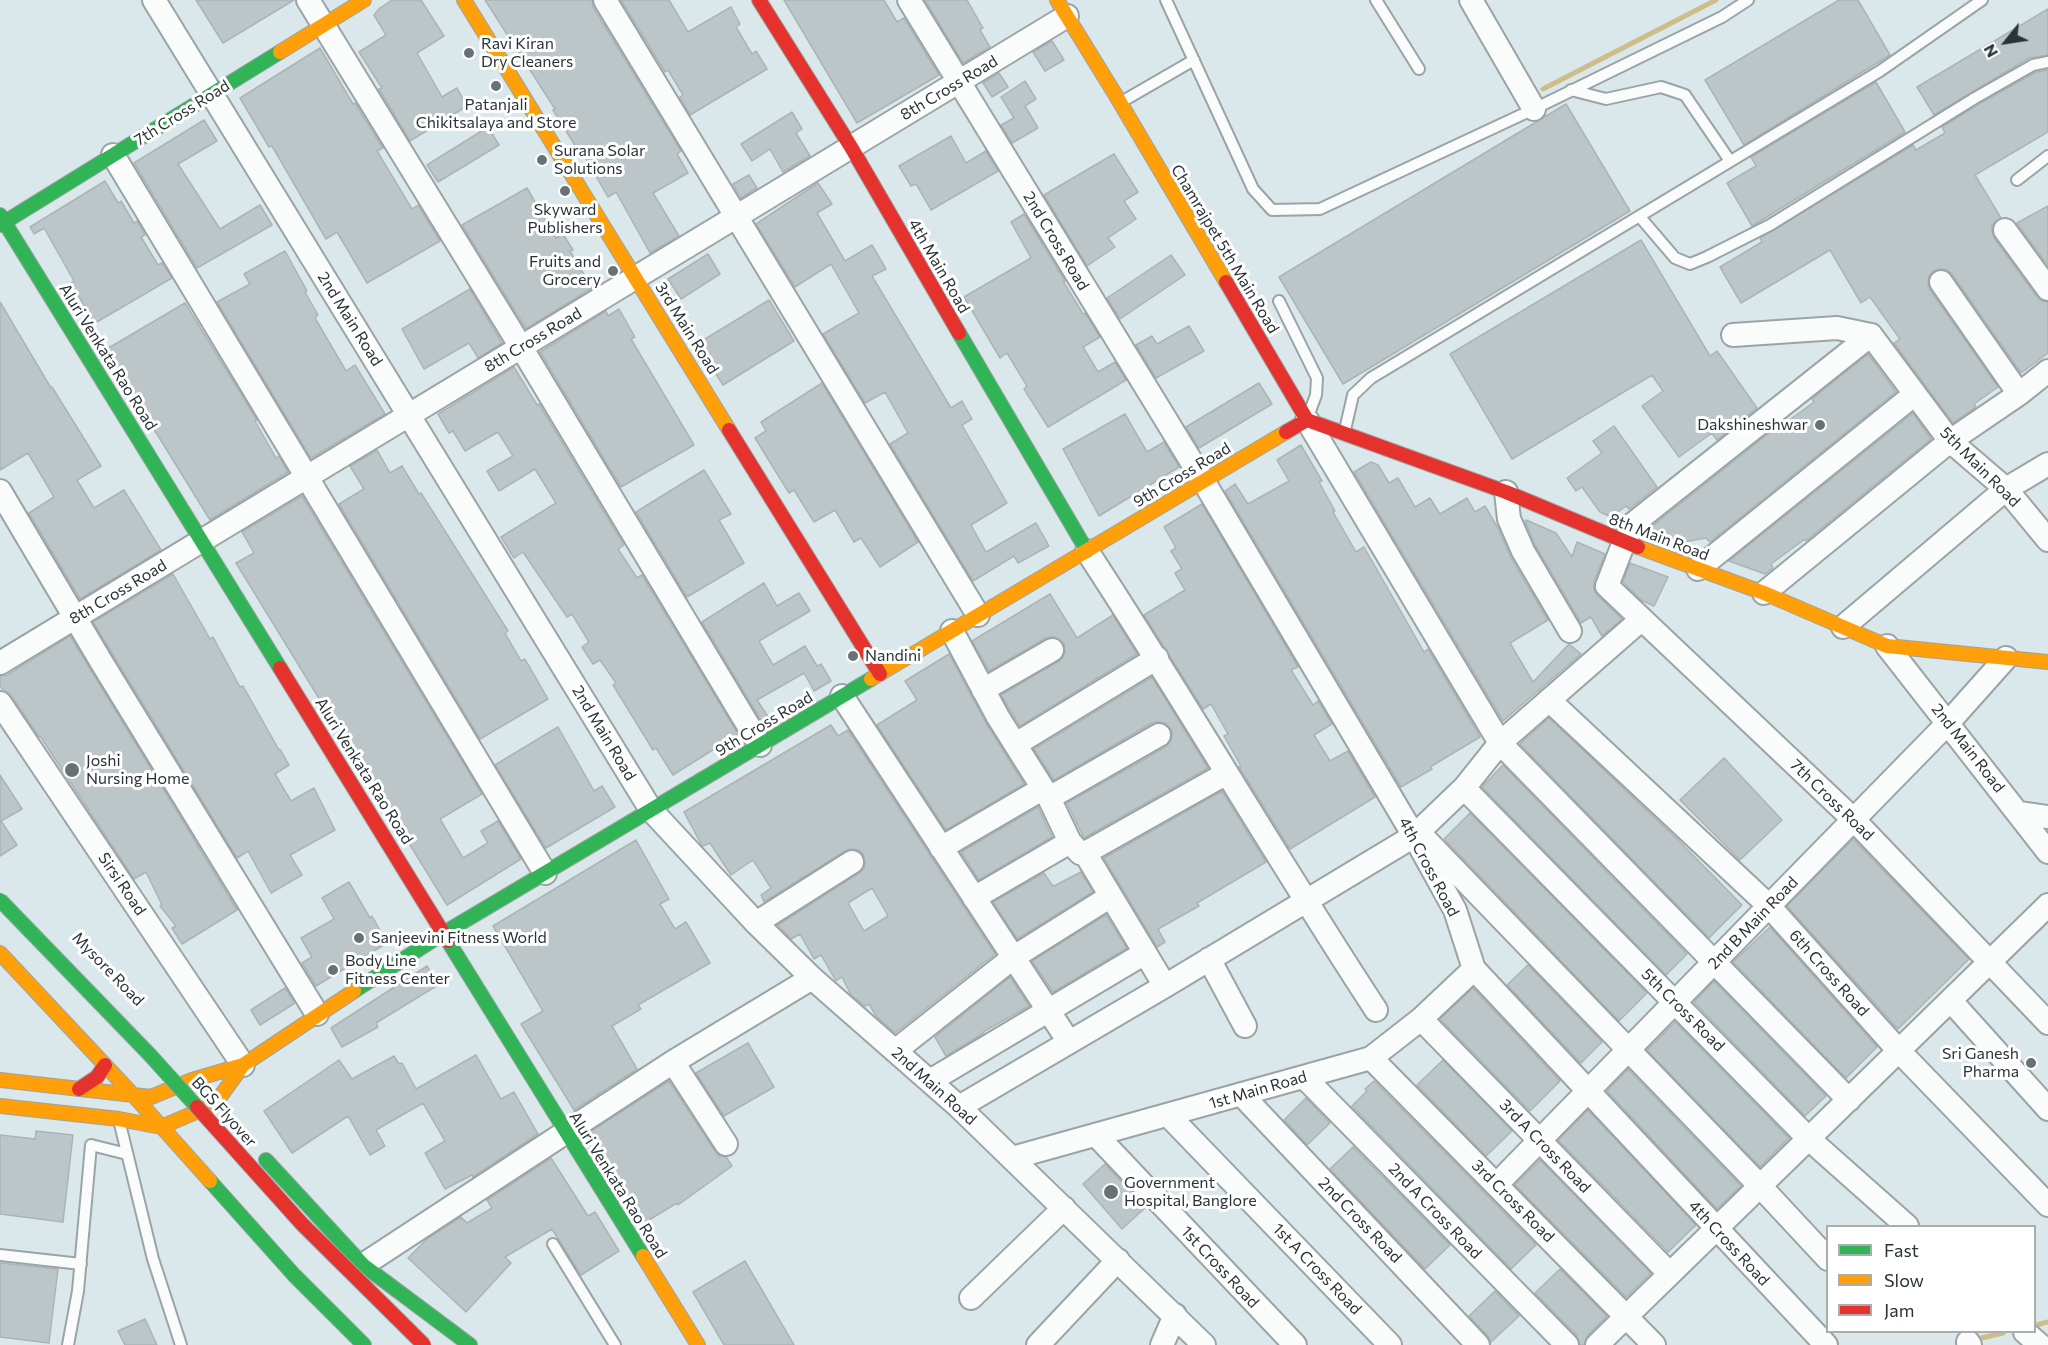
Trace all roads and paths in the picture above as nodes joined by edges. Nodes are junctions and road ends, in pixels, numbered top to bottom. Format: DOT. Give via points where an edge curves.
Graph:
graph roads {
  1 [pos="154,0"];
  2 [pos="308,0"];
  3 [pos="364,0"];
  4 [pos="464,0"];
  5 [pos="606,0"];
  6 [pos="759,0"];
  7 [pos="909,0"];
  8 [pos="1166,0"];
  9 [pos="1376,0"];
  10 [pos="1471,0"];
  11 [pos="1748,0"];
  12 [pos="1982,0"];
  13 [pos="1062,8"];
  14 [pos="323,25"];
  15 [pos="1194,60"];
  16 [pos="2048,62"];
  17 [pos="1419,69"];
  18 [pos="959,82"];
  19 [pos="1571,90"];
  20 [pos="212,94"];
  21 [pos="1117,98"];
  22 [pos="1533,109"];
  23 [pos="851,147"];
  24 [pos="113,155"];
  25 [pos="2048,156"];
  26 [pos="1730,160"];
  27 [pos="2017,180"];
  28 [pos="737,216"];
  29 [pos="1640,218"];
  30 [pos="2,221"];
  31 [pos="2005,230"];
  32 [pos="636,277"];
  33 [pos="1941,282"];
  34 [pos="2048,289"];
  35 [pos="1279,301"];
  36 [pos="1733,335"];
  37 [pos="1871,335"];
  38 [pos="521,347"];
  39 [pos="2048,371"];
  40 [pos="1915,394"];
  41 [pos="2019,394"];
  42 [pos="409,415"];
  43 [pos="1307,420"];
  44 [pos="1344,434"];
  45 [pos="1950,441"];
  46 [pos="2048,464"];
  47 [pos="306,478"];
  48 [pos="1203,482"];
  49 [pos="2006,489"];
  50 [pos="0,491"];
  51 [pos="1506,492"];
  52 [pos="2048,540"];
  53 [pos="202,541"];
  54 [pos="1624,542"];
  55 [pos="1087,551"];
  56 [pos="1698,569"];
  57 [pos="1764,593"];
  58 [pos="978,615"];
  59 [pos="76,617"];
  60 [pos="1642,619"];
  61 [pos="1843,627"];
  62 [pos="952,631"];
  63 [pos="1570,631"];
  64 [pos="1887,646"];
  65 [pos="1052,650"];
  66 [pos="1157,658"];
  67 [pos="2006,658"];
  68 [pos="2048,662"];
  69 [pos="0,663"];
  70 [pos="880,674"];
  71 [pos="983,690"];
  72 [pos="842,696"];
  73 [pos="1550,700"];
  74 [pos="0,703"];
  75 [pos="1948,723"];
  76 [pos="1159,735"];
  77 [pos="1500,743"];
  78 [pos="1016,744"];
  79 [pos="760,745"];
  80 [pos="1227,773"];
  81 [pos="1464,788"];
  82 [pos="1046,794"];
  83 [pos="651,810"];
  84 [pos="2019,813"];
  85 [pos="2048,817"];
  86 [pos="1854,820"];
  87 [pos="1416,834"];
  88 [pos="941,848"];
  89 [pos="1078,848"];
  90 [pos="2048,852"];
  91 [pos="852,862"];
  92 [pos="545,873"];
  93 [pos="4,895"];
  94 [pos="1111,896"];
  95 [pos="974,898"];
  96 [pos="1305,902"];
  97 [pos="2048,905"];
  98 [pos="1769,906"];
  99 [pos="0,918"];
  100 [pos="756,923"];
  101 [pos="444,933"];
  102 [pos="0,953"];
  103 [pos="1145,953"];
  104 [pos="1014,957"];
  105 [pos="1209,959"];
  106 [pos="1991,962"];
  107 [pos="1714,963"];
  108 [pos="1474,969"];
  109 [pos="812,978"];
  110 [pos="1166,986"];
  111 [pos="78,1000"];
  112 [pos="1951,1001"];
  113 [pos="1675,1002"];
  114 [pos="1048,1010"];
  115 [pos="1376,1010"];
  116 [pos="317,1014"];
  117 [pos="1421,1019"];
  118 [pos="2048,1023"];
  119 [pos="1245,1026"];
  120 [pos="1069,1042"];
  121 [pos="1629,1050"];
  122 [pos="895,1051"];
  123 [pos="1899,1051"];
  124 [pos="1371,1058"];
  125 [pos="673,1062"];
  126 [pos="105,1065"];
  127 [pos="243,1065"];
  128 [pos="1304,1077"];
  129 [pos="0,1080"];
  130 [pos="930,1081"];
  131 [pos="157,1085"];
  132 [pos="200,1088"];
  133 [pos="79,1089"];
  134 [pos="1588,1092"];
  135 [pos="1241,1094"];
  136 [pos="134,1096"];
  137 [pos="1849,1100"];
  138 [pos="0,1106"];
  139 [pos="119,1106"];
  140 [pos="959,1107"];
  141 [pos="2048,1108"];
  142 [pos="1168,1115"];
  143 [pos="161,1127"];
  144 [pos="197,1128"];
  145 [pos="565,1131"];
  146 [pos="1096,1135"];
  147 [pos="1809,1139"];
  148 [pos="1540,1141"];
  149 [pos="726,1144"];
  150 [pos="213,1146"];
  151 [pos="254,1147"];
  152 [pos="128,1154"];
  153 [pos="1012,1158"];
  154 [pos="1496,1185"];
  155 [pos="1760,1186"];
  156 [pos="2048,1205"];
  157 [pos="1064,1208"];
  158 [pos="1905,1225"];
  159 [pos="1716,1229"];
  160 [pos="553,1244"];
  161 [pos="0,1255"];
  162 [pos="1826,1258"];
  163 [pos="1118,1260"];
  164 [pos="81,1264"];
  165 [pos="363,1265"];
  166 [pos="1670,1274"];
  167 [pos="971,1298"];
  168 [pos="1175,1316"];
  169 [pos="1626,1317"];
  170 [pos="2026,1333"];
  171 [pos="68,1345"];
  172 [pos="181,1345"];
  173 [pos="364,1345"];
  174 [pos="407,1345"];
  175 [pos="424,1345"];
  176 [pos="470,1345"];
  177 [pos="615,1345"];
  178 [pos="698,1345"];
  179 [pos="1038,1345"];
  180 [pos="1162,1345"];
  181 [pos="1204,1345"];
  182 [pos="1295,1345"];
  183 [pos="1390,1345"];
  184 [pos="1479,1345"];
  185 [pos="1567,1345"];
  186 [pos="1597,1345"];
  187 [pos="1654,1345"];
  188 [pos="1826,1345"];
  189 [pos="2040,1345"];
  1 -- 20 [label="street, 2nd Main Road"];
  2 -- 14 [label="street"];
  3 -- 14 [label="main road, 7th Cross Road"];
  4 -- 32 [label="main road, 3rd Main Road"];
  5 -- 28 [label="street"];
  6 -- 23 [label="main road, 4th Main Road"];
  7 -- 18 [label="street, 2nd Cross Road"];
  8 -- 15 [label="lane"];
  9 -- 17 [label="lane"];
  10 -- 22 [label="street"];
  11 -- 19 [label="lane" via="1722,17"];
  12 -- 26 [label="lane" via="1880,71"];
  13 -- 18 [label="street, 8th Cross Road"];
  13 -- 21 [label="main road"];
  14 -- 20 [label="main road, 7th Cross Road"];
  14 -- 38 [label="street"];
  15 -- 21 [label="lane"];
  15 -- 22 [label="lane" via="1253,189 1272,210 1320,209"];
  16 -- 29 [label="lane" via="2033,65 1975,98 1770,225 1690,264 1675,258"];
  18 -- 23 [label="street, 8th Cross Road"];
  18 -- 48 [label="street, 2nd Cross Road"];
  19 -- 22 [label="lane"];
  19 -- 26 [label="lane" via="1606,99 1661,87 1685,96"];
  20 -- 24 [label="main road, 7th Cross Road"];
  20 -- 42 [label="street, 2nd Main Road"];
  21 -- 43 [label="main road, Chamrajpet 5th Main Road"];
  23 -- 28 [label="street, 8th Cross Road"];
  23 -- 55 [label="main road, 4th Main Road"];
  24 -- 30 [label="main road, 7th Cross Road"];
  24 -- 47 [label="street"];
  25 -- 27 [label="lane"];
  26 -- 29 [label="lane"];
  28 -- 32 [label="street, 8th Cross Road"];
  28 -- 58 [label="street"];
  29 -- 44 [label="lane" via="1371,378 1353,395"];
  30 -- 53 [label="main road, Aluri Venkata Rao Road"];
  31 -- 34 [label="street"];
  32 -- 38 [label="street, 8th Cross Road"];
  32 -- 70 [label="main road, 3rd Main Road"];
  33 -- 41 [label="street"];
  35 -- 43 [label="lane" via="1317,378"];
  36 -- 37 [label="street" via="1837,328"];
  37 -- 40 [label="street, 5th Main Road"];
  37 -- 54 [label="street" via="1634,523"];
  38 -- 42 [label="street, 8th Cross Road"];
  38 -- 79 [label="street"];
  39 -- 41 [label="street"];
  40 -- 45 [label="street, 5th Main Road"];
  40 -- 56 [label="street"];
  41 -- 45 [label="street"];
  42 -- 47 [label="street, 8th Cross Road"];
  42 -- 83 [label="street, 2nd Main Road"];
  43 -- 44 [label="main road, 8th Main Road"];
  43 -- 48 [label="main road, 9th Cross Road"];
  43 -- 77 [label="street"];
  44 -- 51 [label="main road, 8th Main Road"];
  45 -- 49 [label="street, 5th Main Road"];
  45 -- 57 [label="street"];
  46 -- 49 [label="street"];
  47 -- 53 [label="street, 8th Cross Road"];
  47 -- 92 [label="street"];
  48 -- 55 [label="main road, 9th Cross Road"];
  48 -- 87 [label="street, 4th Cross Road"];
  49 -- 52 [label="street, 5th Main Road"];
  49 -- 61 [label="street"];
  50 -- 59 [label="street"];
  51 -- 54 [label="main road, 8th Main Road"];
  51 -- 63 [label="street" via="1509,519 1523,551"];
  53 -- 59 [label="street, 8th Cross Road"];
  53 -- 101 [label="main road, Aluri Venkata Rao Road"];
  54 -- 56 [label="main road, 8th Main Road"];
  54 -- 60 [label="street, 7th Cross Road" via="1607,586"];
  55 -- 58 [label="main road, 9th Cross Road"];
  55 -- 66 [label="street"];
  56 -- 57 [label="main road, 8th Main Road"];
  57 -- 61 [label="main road, 8th Main Road"];
  58 -- 62 [label="main road, 9th Cross Road"];
  59 -- 69 [label="street, 8th Cross Road"];
  59 -- 116 [label="street"];
  60 -- 73 [label="street"];
  60 -- 86 [label="street, 7th Cross Road"];
  61 -- 64 [label="main road, 8th Main Road"];
  62 -- 70 [label="main road, 9th Cross Road"];
  62 -- 71 [label="street"];
  64 -- 67 [label="main road, 8th Main Road"];
  64 -- 75 [label="street, 2nd Main Road"];
  65 -- 71 [label="street"];
  66 -- 78 [label="street"];
  66 -- 80 [label="street"];
  67 -- 68 [label="main road, 8th Main Road"];
  67 -- 75 [label="street, 2nd B Main Road"];
  70 -- 72 [label="main road, 9th Cross Road"];
  71 -- 78 [label="street"];
  72 -- 79 [label="main road, 9th Cross Road"];
  72 -- 88 [label="street"];
  73 -- 77 [label="street"];
  73 -- 98 [label="street, 6th Cross Road"];
  74 -- 127 [label="street, Sirsi Road"];
  75 -- 84 [label="street, 2nd Main Road"];
  75 -- 86 [label="street, 2nd B Main Road"];
  76 -- 82 [label="street"];
  77 -- 81 [label="street"];
  77 -- 107 [label="street"];
  78 -- 82 [label="street"];
  79 -- 83 [label="main road, 9th Cross Road"];
  80 -- 89 [label="street"];
  80 -- 96 [label="street"];
  81 -- 87 [label="street"];
  81 -- 113 [label="street, 5th Cross Road"];
  82 -- 88 [label="street"];
  82 -- 89 [label="street"];
  83 -- 92 [label="main road, 9th Cross Road"];
  83 -- 100 [label="street, 2nd Main Road"];
  84 -- 85 [label="street"];
  84 -- 90 [label="street, 2nd Main Road"];
  86 -- 98 [label="street, 2nd B Main Road"];
  86 -- 106 [label="street, 7th Cross Road"];
  87 -- 96 [label="street"];
  87 -- 108 [label="street, 4th Cross Road" via="1455,910"];
  87 -- 121 [label="street"];
  88 -- 95 [label="street"];
  89 -- 94 [label="street"];
  89 -- 95 [label="street"];
  91 -- 100 [label="street"];
  92 -- 101 [label="main road, 9th Cross Road"];
  93 -- 132 [label="main road, Mysore Road"];
  93 -- 175 [label="main road, BGS Flyover, bridge" via="302,1224"];
  94 -- 103 [label="street"];
  94 -- 104 [label="street"];
  95 -- 104 [label="street"];
  96 -- 105 [label="street"];
  96 -- 115 [label="street"];
  97 -- 106 [label="street"];
  98 -- 107 [label="street, 2nd B Main Road"];
  98 -- 123 [label="street, 6th Cross Road"];
  99 -- 111 [label="main road"];
  100 -- 109 [label="street, 2nd Main Road"];
  101 -- 116 [label="main road, 9th Cross Road"];
  101 -- 145 [label="main road, Aluri Venkata Rao Road"];
  102 -- 126 [label="main road"];
  103 -- 110 [label="street"];
  103 -- 114 [label="street"];
  104 -- 114 [label="street"];
  104 -- 122 [label="street"];
  105 -- 110 [label="street"];
  105 -- 119 [label="street"];
  106 -- 112 [label="street"];
  106 -- 118 [label="street, 7th Cross Road"];
  107 -- 113 [label="street, 2nd B Main Road"];
  107 -- 137 [label="street"];
  108 -- 117 [label="street, 1st Main Road"];
  108 -- 134 [label="street, 4th Cross Road"];
  109 -- 122 [label="street, 2nd Main Road"];
  109 -- 125 [label="street"];
  110 -- 120 [label="street"];
  112 -- 123 [label="street"];
  112 -- 141 [label="street"];
  113 -- 121 [label="street, 2nd B Main Road"];
  113 -- 147 [label="street, 5th Cross Road"];
  114 -- 120 [label="street"];
  114 -- 130 [label="street"];
  116 -- 127 [label="main road, 9th Cross Road"];
  117 -- 124 [label="street, 1st Main Road"];
  117 -- 148 [label="street, 3rd A Cross Road"];
  120 -- 140 [label="street"];
  121 -- 134 [label="street, 2nd B Main Road"];
  121 -- 155 [label="street"];
  122 -- 130 [label="street, 2nd Main Road"];
  123 -- 137 [label="street"];
  123 -- 156 [label="street, 6th Cross Road"];
  124 -- 128 [label="street, 1st Main Road"];
  124 -- 154 [label="street, 3rd Cross Road"];
  125 -- 145 [label="street"];
  125 -- 149 [label="street"];
  126 -- 133 [label="main road" via="97,1077"];
  126 -- 136 [label="main road"];
  127 -- 132 [label="main road"];
  127 -- 132 [label="main road"];
  128 -- 135 [label="street, 1st Main Road"];
  128 -- 185 [label="street, 2nd A Cross Road"];
  129 -- 133 [label="main road"];
  130 -- 140 [label="street, 2nd Main Road"];
  131 -- 144 [label="main road"];
  132 -- 136 [label="main road"];
  132 -- 143 [label="main road"];
  133 -- 139 [label="main road"];
  134 -- 148 [label="street, 2nd B Main Road"];
  134 -- 159 [label="street, 4th Cross Road"];
  135 -- 142 [label="street, 1st Main Road"];
  135 -- 184 [label="street, 2nd Cross Road"];
  136 -- 139 [label="main road"];
  136 -- 143 [label="main road"];
  137 -- 147 [label="street"];
  138 -- 139 [label="main road"];
  139 -- 143 [label="main road"];
  139 -- 152 [label="lane"];
  140 -- 153 [label="street, 2nd Main Road"];
  142 -- 146 [label="street, 1st Main Road"];
  142 -- 183 [label="street, 1st A Cross Road"];
  143 -- 173 [label="main road" via="294,1275"];
  145 -- 165 [label="street"];
  145 -- 178 [label="main road, Aluri Venkata Rao Road"];
  146 -- 153 [label="street, 1st Main Road"];
  146 -- 182 [label="street, 1st Cross Road"];
  147 -- 155 [label="street"];
  147 -- 158 [label="street, 5th Cross Road"];
  148 -- 154 [label="street, 2nd B Main Road"];
  148 -- 166 [label="street, 3rd A Cross Road"];
  150 -- 174 [label="main road" via="302,1242"];
  151 -- 165 [label="main road"];
  152 -- 164 [label="lane" via="91,1145"];
  152 -- 172 [label="lane" via="153,1258"];
  153 -- 157 [label="street, 2nd Main Road"];
  154 -- 169 [label="street, 3rd Cross Road"];
  155 -- 159 [label="street"];
  155 -- 162 [label="street"];
  157 -- 163 [label="street, 2nd Main Road"];
  157 -- 167 [label="street"];
  159 -- 166 [label="street"];
  159 -- 188 [label="street, 4th Cross Road"];
  160 -- 177 [label="lane"];
  161 -- 164 [label="lane"];
  163 -- 168 [label="street, 2nd Main Road"];
  163 -- 179 [label="street"];
  164 -- 171 [label="lane"];
  165 -- 176 [label="main road"];
  166 -- 169 [label="street"];
  168 -- 180 [label="street"];
  168 -- 181 [label="street, 2nd Main Road"];
  169 -- 186 [label="street"];
  169 -- 187 [label="street, 3rd Cross Road"];
  170 -- 189 [label="street"];
}
